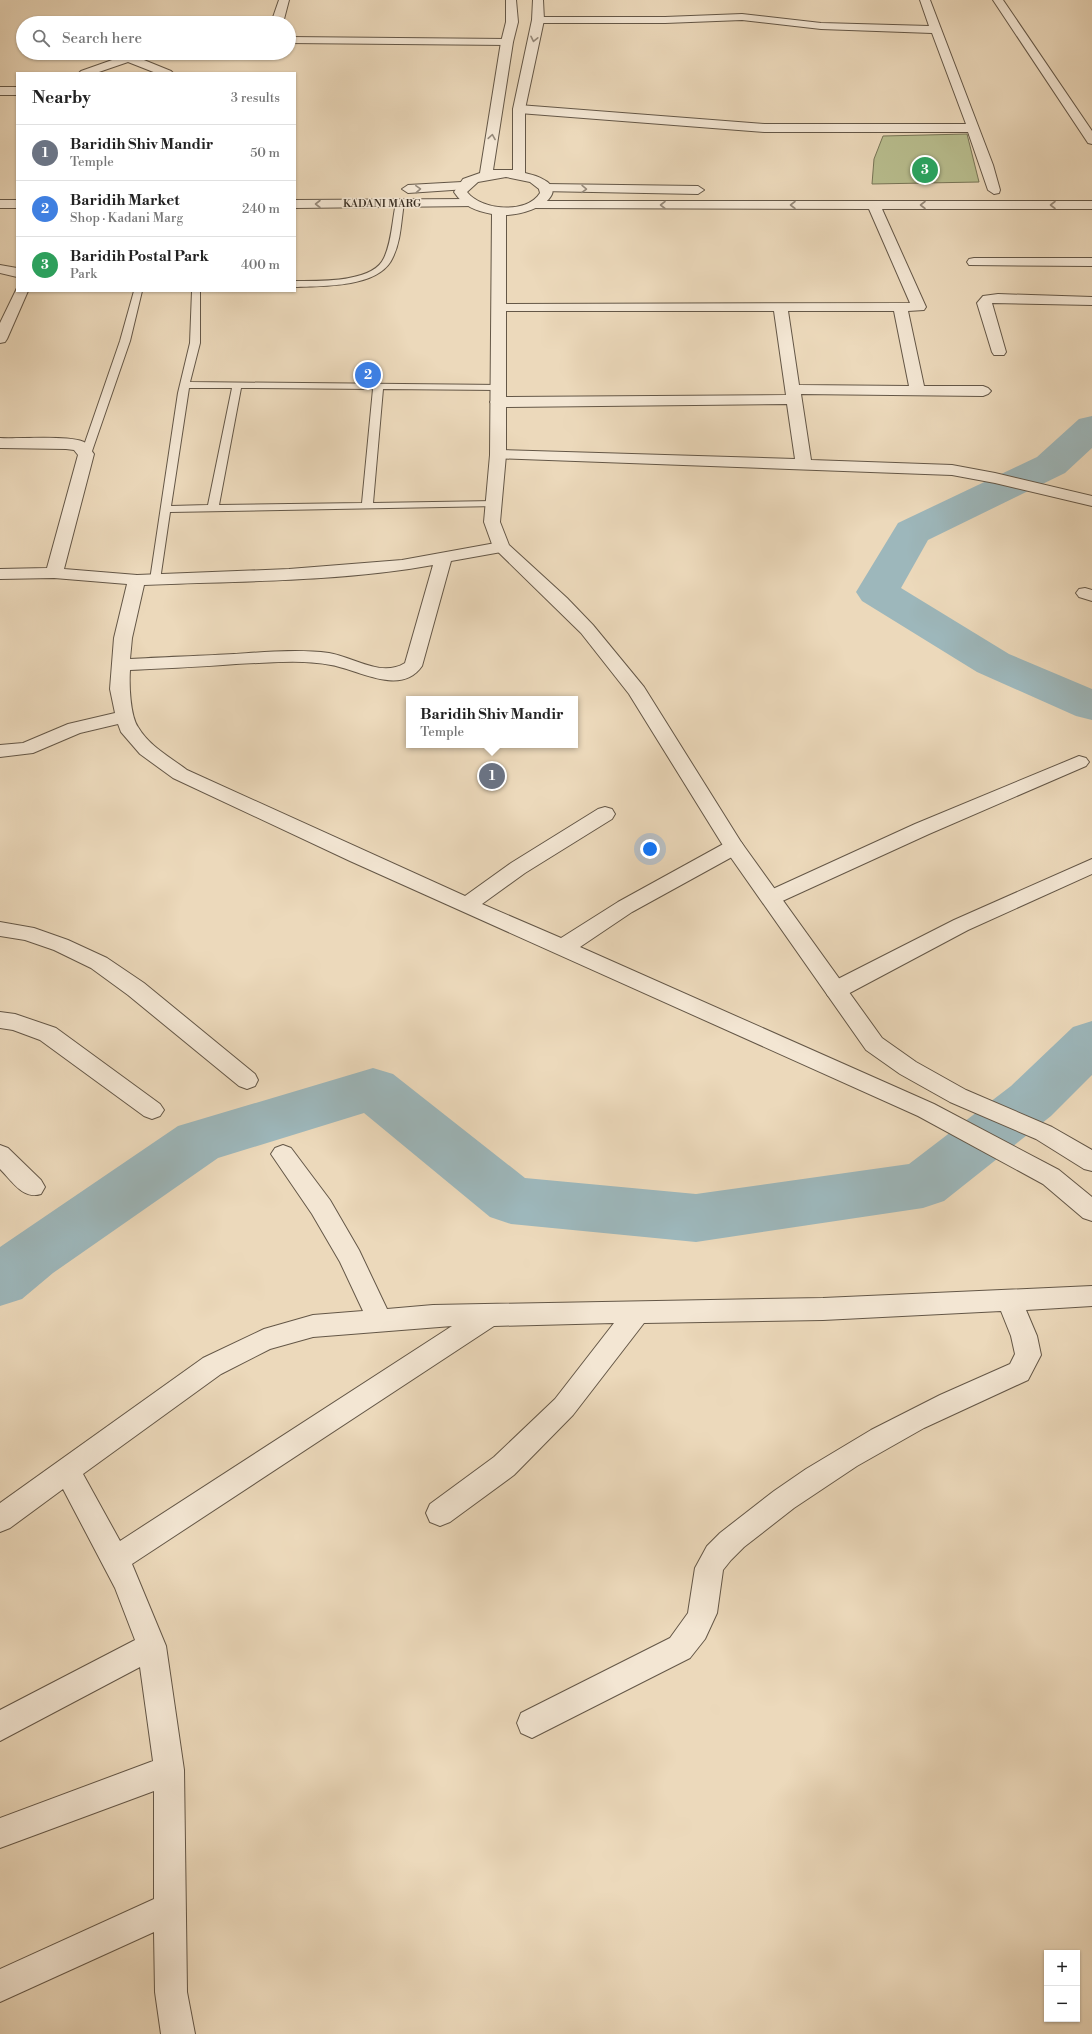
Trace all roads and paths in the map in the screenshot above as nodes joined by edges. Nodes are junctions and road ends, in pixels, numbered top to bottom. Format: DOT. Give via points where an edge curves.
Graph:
graph roads {
  1 [pos="284,0"];
  2 [pos="511,0"];
  3 [pos="538,0"];
  4 [pos="925,0"];
  5 [pos="998,0"];
  6 [pos="279,16"];
  7 [pos="538,20"];
  8 [pos="936,30"];
  9 [pos="296,40"];
  10 [pos="507,42"];
  11 [pos="122,60"];
  12 [pos="133,60"];
  13 [pos="88,72"];
  14 [pos="164,72"];
  15 [pos="0,91"];
  16 [pos="16,91"];
  17 [pos="519,109"];
  18 [pos="973,128"];
  19 [pos="1092,140"];
  20 [pos="486,175"];
  21 [pos="519,175"];
  22 [pos="462,186"];
  23 [pos="545,188"];
  24 [pos="392,190"];
  25 [pos="710,190"];
  26 [pos="994,190"];
  27 [pos="1009,190"];
  28 [pos="376,191"];
  29 [pos="978,191"];
  30 [pos="0,192"];
  31 [pos="16,192"];
  32 [pos="296,192"];
  33 [pos="469,203"];
  34 [pos="0,204"];
  35 [pos="16,204"];
  36 [pos="296,204"];
  37 [pos="400,204"];
  38 [pos="533,205"];
  39 [pos="874,205"];
  40 [pos="1092,205"];
  41 [pos="498,210"];
  42 [pos="974,262"];
  43 [pos="1092,262"];
  44 [pos="0,269"];
  45 [pos="16,273"];
  46 [pos="296,284"];
  47 [pos="21,292"];
  48 [pos="138,292"];
  49 [pos="196,292"];
  50 [pos="1092,301"];
  51 [pos="499,307"];
  52 [pos="780,307"];
  53 [pos="900,307"];
  54 [pos="0,340"];
  55 [pos="999,352"];
  56 [pos="185,385"];
  57 [pos="237,385"];
  58 [pos="378,386"];
  59 [pos="918,391"];
  60 [pos="983,391"];
  61 [pos="794,394"];
  62 [pos="498,395"];
  63 [pos="0,443"];
  64 [pos="86,454"];
  65 [pos="498,455"];
  66 [pos="804,464"];
  67 [pos="1092,501"];
  68 [pos="494,504"];
  69 [pos="367,506"];
  70 [pos="213,508"];
  71 [pos="165,509"];
  72 [pos="501,547"];
  73 [pos="443,558"];
  74 [pos="54,573"];
  75 [pos="0,574"];
  76 [pos="146,580"];
  77 [pos="121,665"];
  78 [pos="125,717"];
  79 [pos="0,751"];
  80 [pos="1079,762"];
  81 [pos="605,814"];
  82 [pos="734,846"];
  83 [pos="1092,866"];
  84 [pos="772,898"];
  85 [pos="466,905"];
  86 [pos="0,929"];
  87 [pos="562,948"];
  88 [pos="836,990"];
  89 [pos="0,1020"];
  90 [pos="247,1080"];
  91 [pos="152,1110"];
  92 [pos="0,1154"];
  93 [pos="283,1154"];
  94 [pos="1092,1162"];
  95 [pos="33,1187"];
  96 [pos="1092,1211"];
  97 [pos="1092,1296"];
  98 [pos="1009,1300"];
  99 [pos="638,1312"];
  100 [pos="490,1315"];
  101 [pos="380,1320"];
  102 [pos="67,1471"];
  103 [pos="440,1513"];
  104 [pos="0,1519"];
  105 [pos="116,1560"];
  106 [pos="152,1646"];
  107 [pos="532,1723"];
  108 [pos="0,1726"];
  109 [pos="169,1770"];
  110 [pos="0,1833"];
  111 [pos="170,1908"];
  112 [pos="0,1986"];
  113 [pos="178,2034"];
  1 -- 6 [label="street"];
  2 -- 10 [label="street" via="512,22"];
  3 -- 7 [label="street"];
  4 -- 8 [label="street"];
  5 -- 19 [label="street"];
  7 -- 8 [label="street" via="742,17 821,26"];
  7 -- 17 [label="street, one-way"];
  8 -- 18 [label="street"];
  9 -- 10 [label="street"];
  20 -- 10 [label="street, one-way"];
  11 -- 13 [label="street"];
  12 -- 14 [label="street"];
  15 -- 16 [label="street"];
  17 -- 18 [label="street" via="764,128"];
  17 -- 21 [label="street"];
  18 -- 26 [label="street"];
  20 -- 21 [label="street"];
  20 -- 22 [label="street"];
  21 -- 23 [label="street" via="540,182"];
  24 -- 22 [label="street, KADANI MARG, one-way"];
  22 -- 33 [label="street" via="460,192"];
  23 -- 25 [label="street, one-way"];
  23 -- 38 [label="street" via="546,194"];
  26 -- 27 [label="street"];
  26 -- 29 [label="street"];
  28 -- 32 [label="street, KADANI MARG"];
  30 -- 31 [label="street"];
  33 -- 37 [label="street, KADANI MARG"];
  33 -- 41 [label="street, KADANI MARG"];
  34 -- 35 [label="street"];
  37 -- 36 [label="street, KADANI MARG, one-way"];
  37 -- 46 [label="lane" via="390,252 385,264 379,269 354,279"];
  39 -- 38 [label="street, KADANI MARG, one-way"];
  38 -- 41 [label="street, KADANI MARG"];
  40 -- 39 [label="street, KADANI MARG, one-way"];
  39 -- 53 [label="street" via="919,307"];
  41 -- 51 [label="street"];
  42 -- 43 [label="street"];
  44 -- 45 [label="street"];
  47 -- 54 [label="street"];
  48 -- 64 [label="lane" via="125,341"];
  49 -- 56 [label="lane" via="195,343"];
  50 -- 55 [label="street" via="988,299 984,303"];
  51 -- 52 [label="street"];
  51 -- 62 [label="street"];
  52 -- 53 [label="street"];
  52 -- 61 [label="street"];
  53 -- 59 [label="street"];
  56 -- 57 [label="lane"];
  56 -- 71 [label="lane"];
  57 -- 58 [label="lane"];
  57 -- 70 [label="lane"];
  58 -- 62 [label="lane"];
  58 -- 69 [label="lane"];
  59 -- 60 [label="street"];
  59 -- 61 [label="street"];
  61 -- 62 [label="street"];
  61 -- 66 [label="street"];
  62 -- 65 [label="street"];
  63 -- 64 [label="street" via="66,444 79,446"];
  64 -- 74 [label="street"];
  65 -- 66 [label="street"];
  65 -- 68 [label="street"];
  66 -- 67 [label="street" via="952,470"];
  68 -- 69 [label="lane"];
  68 -- 72 [label="street" via="492,522"];
  69 -- 70 [label="lane"];
  70 -- 71 [label="lane"];
  71 -- 76 [label="lane"];
  72 -- 73 [label="street"];
  72 -- 82 [label="street" via="587,629 637,691"];
  73 -- 76 [label="street" via="402,565 289,574"];
  73 -- 77 [label="street" via="413,666 405,673 383,675 336,660 283,656"];
  74 -- 75 [label="street"];
  74 -- 76 [label="street"];
  76 -- 77 [label="street" via="123,638"];
  77 -- 78 [label="street" via="119,689"];
  78 -- 79 [label="street" via="75,728 26,749"];
  78 -- 85 [label="street" via="128,728 147,750 180,774"];
  80 -- 84 [label="street" via="922,829"];
  81 -- 85 [label="street" via="518,868"];
  82 -- 84 [label="street"];
  82 -- 87 [label="street" via="625,907"];
  83 -- 88 [label="street" via="961,925"];
  84 -- 88 [label="street"];
  85 -- 87 [label="street"];
  86 -- 90 [label="street" via="27,933 99,963 136,989"];
  87 -- 96 [label="street" via="926,1110 1051,1177"];
  88 -- 94 [label="street" via="874,1044 908,1068 958,1096 1044,1133"];
  89 -- 91 [label="street" via="15,1022 48,1034"];
  92 -- 95 [label="street"];
  93 -- 101 [label="street" via="321,1207 350,1257"];
  97 -- 98 [label="street"];
  98 -- 99 [label="street" via="823,1309"];
  98 -- 107 [label="street" via="1024,1336 1028,1355 1019,1372 866,1445 814,1477 717,1554 707,1573 704,1606 697,1628 680,1648"];
  99 -- 100 [label="street"];
  99 -- 103 [label="street" via="564,1407 504,1466"];
  100 -- 101 [label="street"];
  100 -- 105 [label="street"];
  101 -- 102 [label="street" via="313,1326 264,1340 212,1366"];
  102 -- 104 [label="street"];
  102 -- 105 [label="street"];
  105 -- 106 [label="street"];
  106 -- 108 [label="street"];
  106 -- 109 [label="street"];
  109 -- 110 [label="street"];
  109 -- 111 [label="street"];
  111 -- 112 [label="street"];
  111 -- 113 [label="street" via="171,1992"];
}
